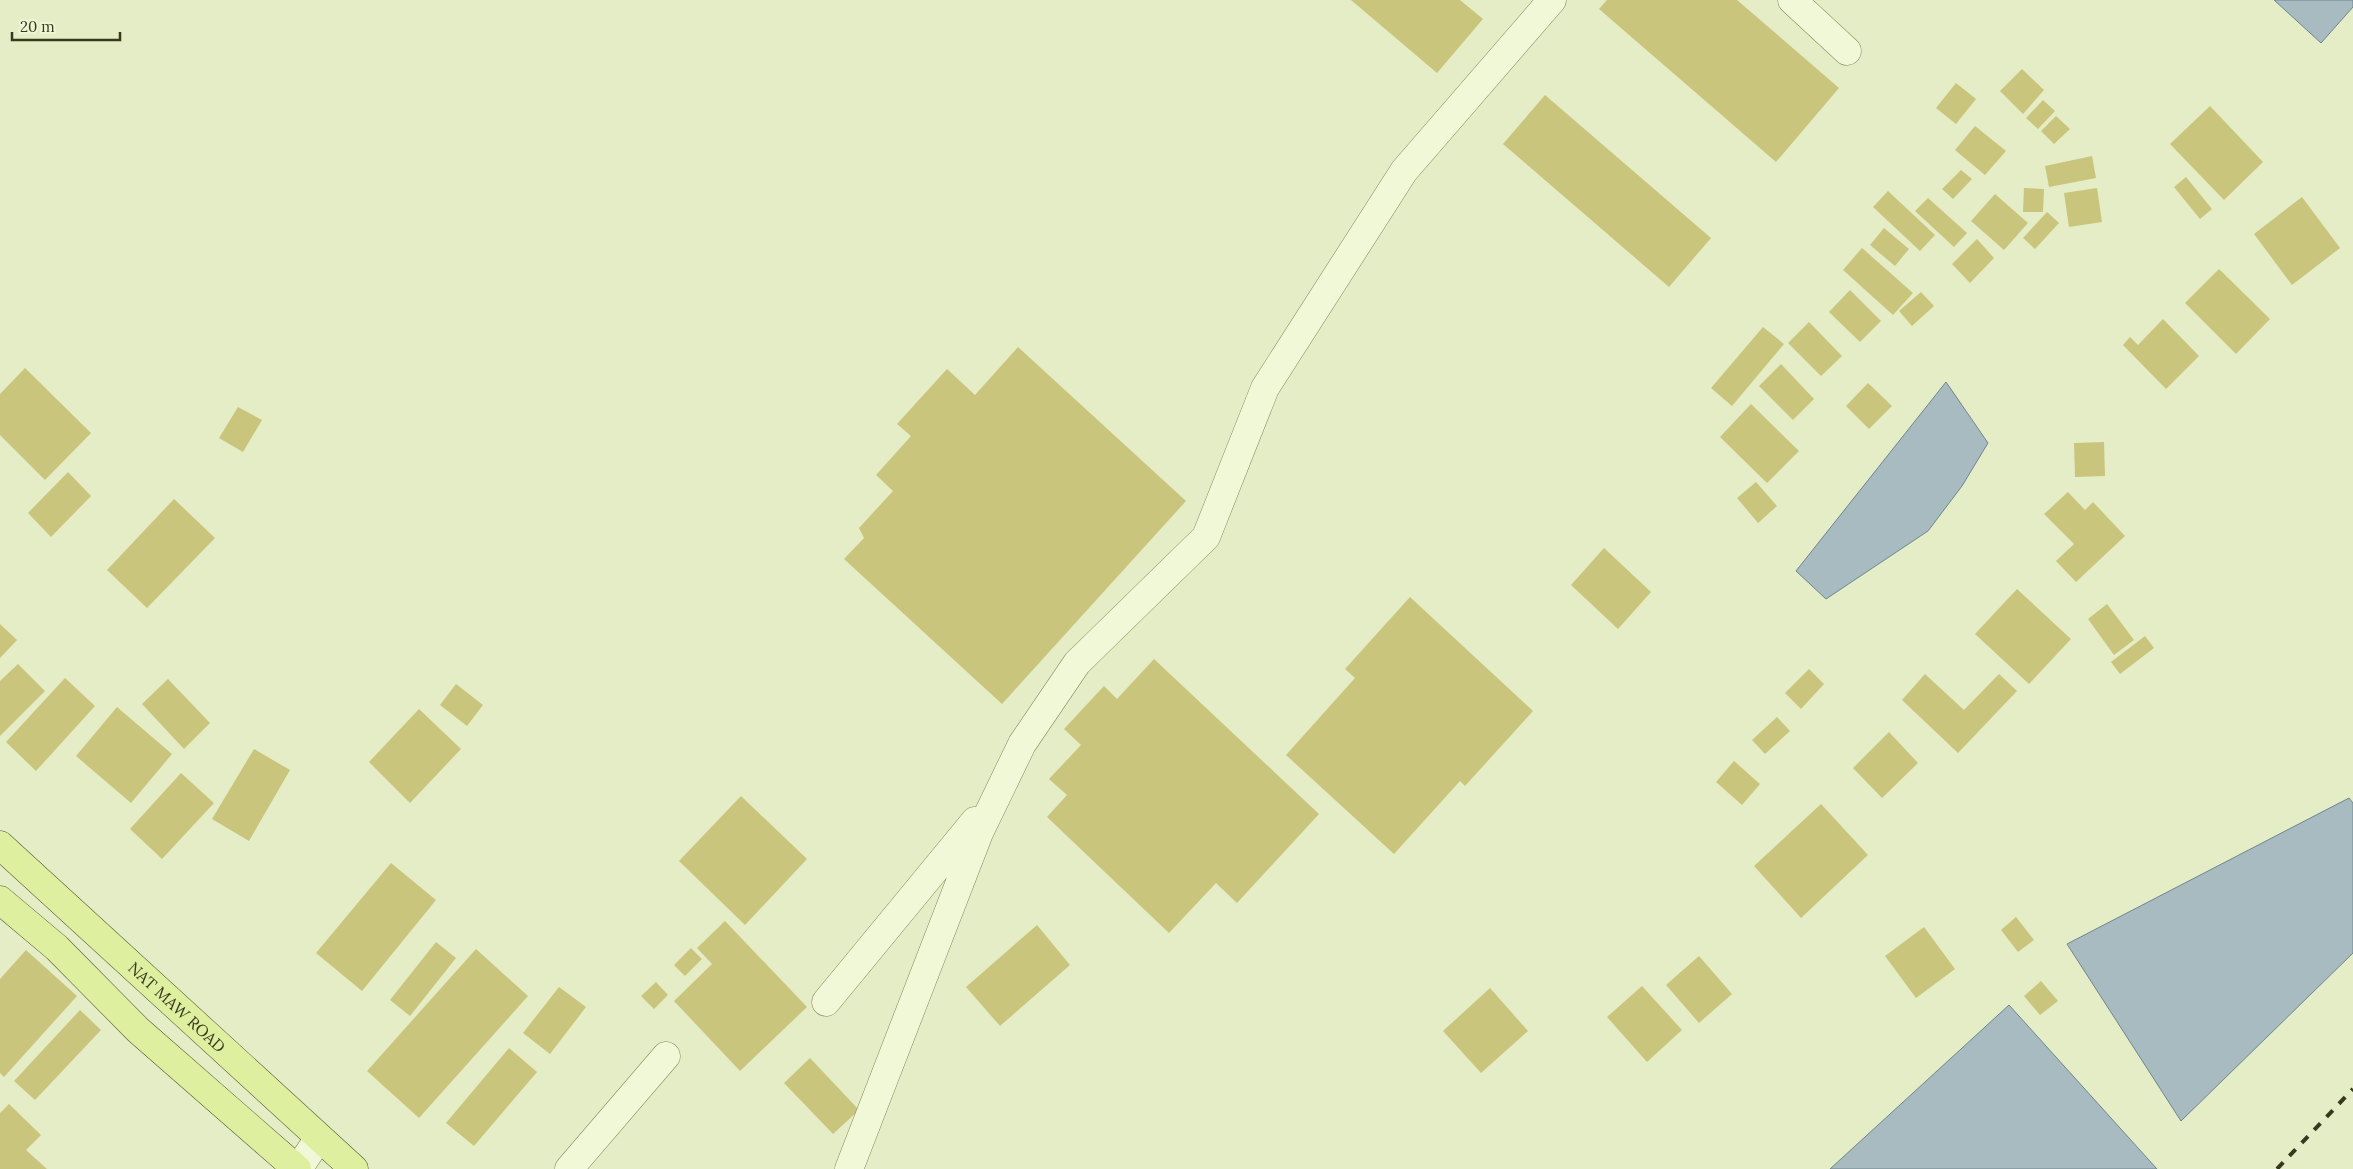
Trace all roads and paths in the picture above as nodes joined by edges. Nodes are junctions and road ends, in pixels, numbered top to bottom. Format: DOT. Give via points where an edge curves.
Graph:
graph roads {
  1 [pos="1552,0"];
  2 [pos="1792,0"];
  3 [pos="1847,50"];
  4 [pos="998,792"];
  5 [pos="0,845"];
  6 [pos="0,900"];
  7 [pos="826,1002"];
  8 [pos="666,1056"];
  9 [pos="320,1138"];
  10 [pos="298,1169"];
  11 [pos="354,1169"];
  12 [pos="569,1169"];
  13 [pos="849,1169"];
  1 -- 4 [label="street" via="1404,170 1265,388 1206,537 1077,663 1022,744"];
  2 -- 3 [label="street"];
  4 -- 7 [label="street"];
  4 -- 13 [label="street" via="979,833"];
  5 -- 9 [label="main road, NAT MAW ROAD"];
  6 -- 10 [label="main road" via="56,948 138,1030"];
  8 -- 12 [label="street"];
  9 -- 10 [label="street"];
  9 -- 11 [label="main road, NAT MAW ROAD"];
}
